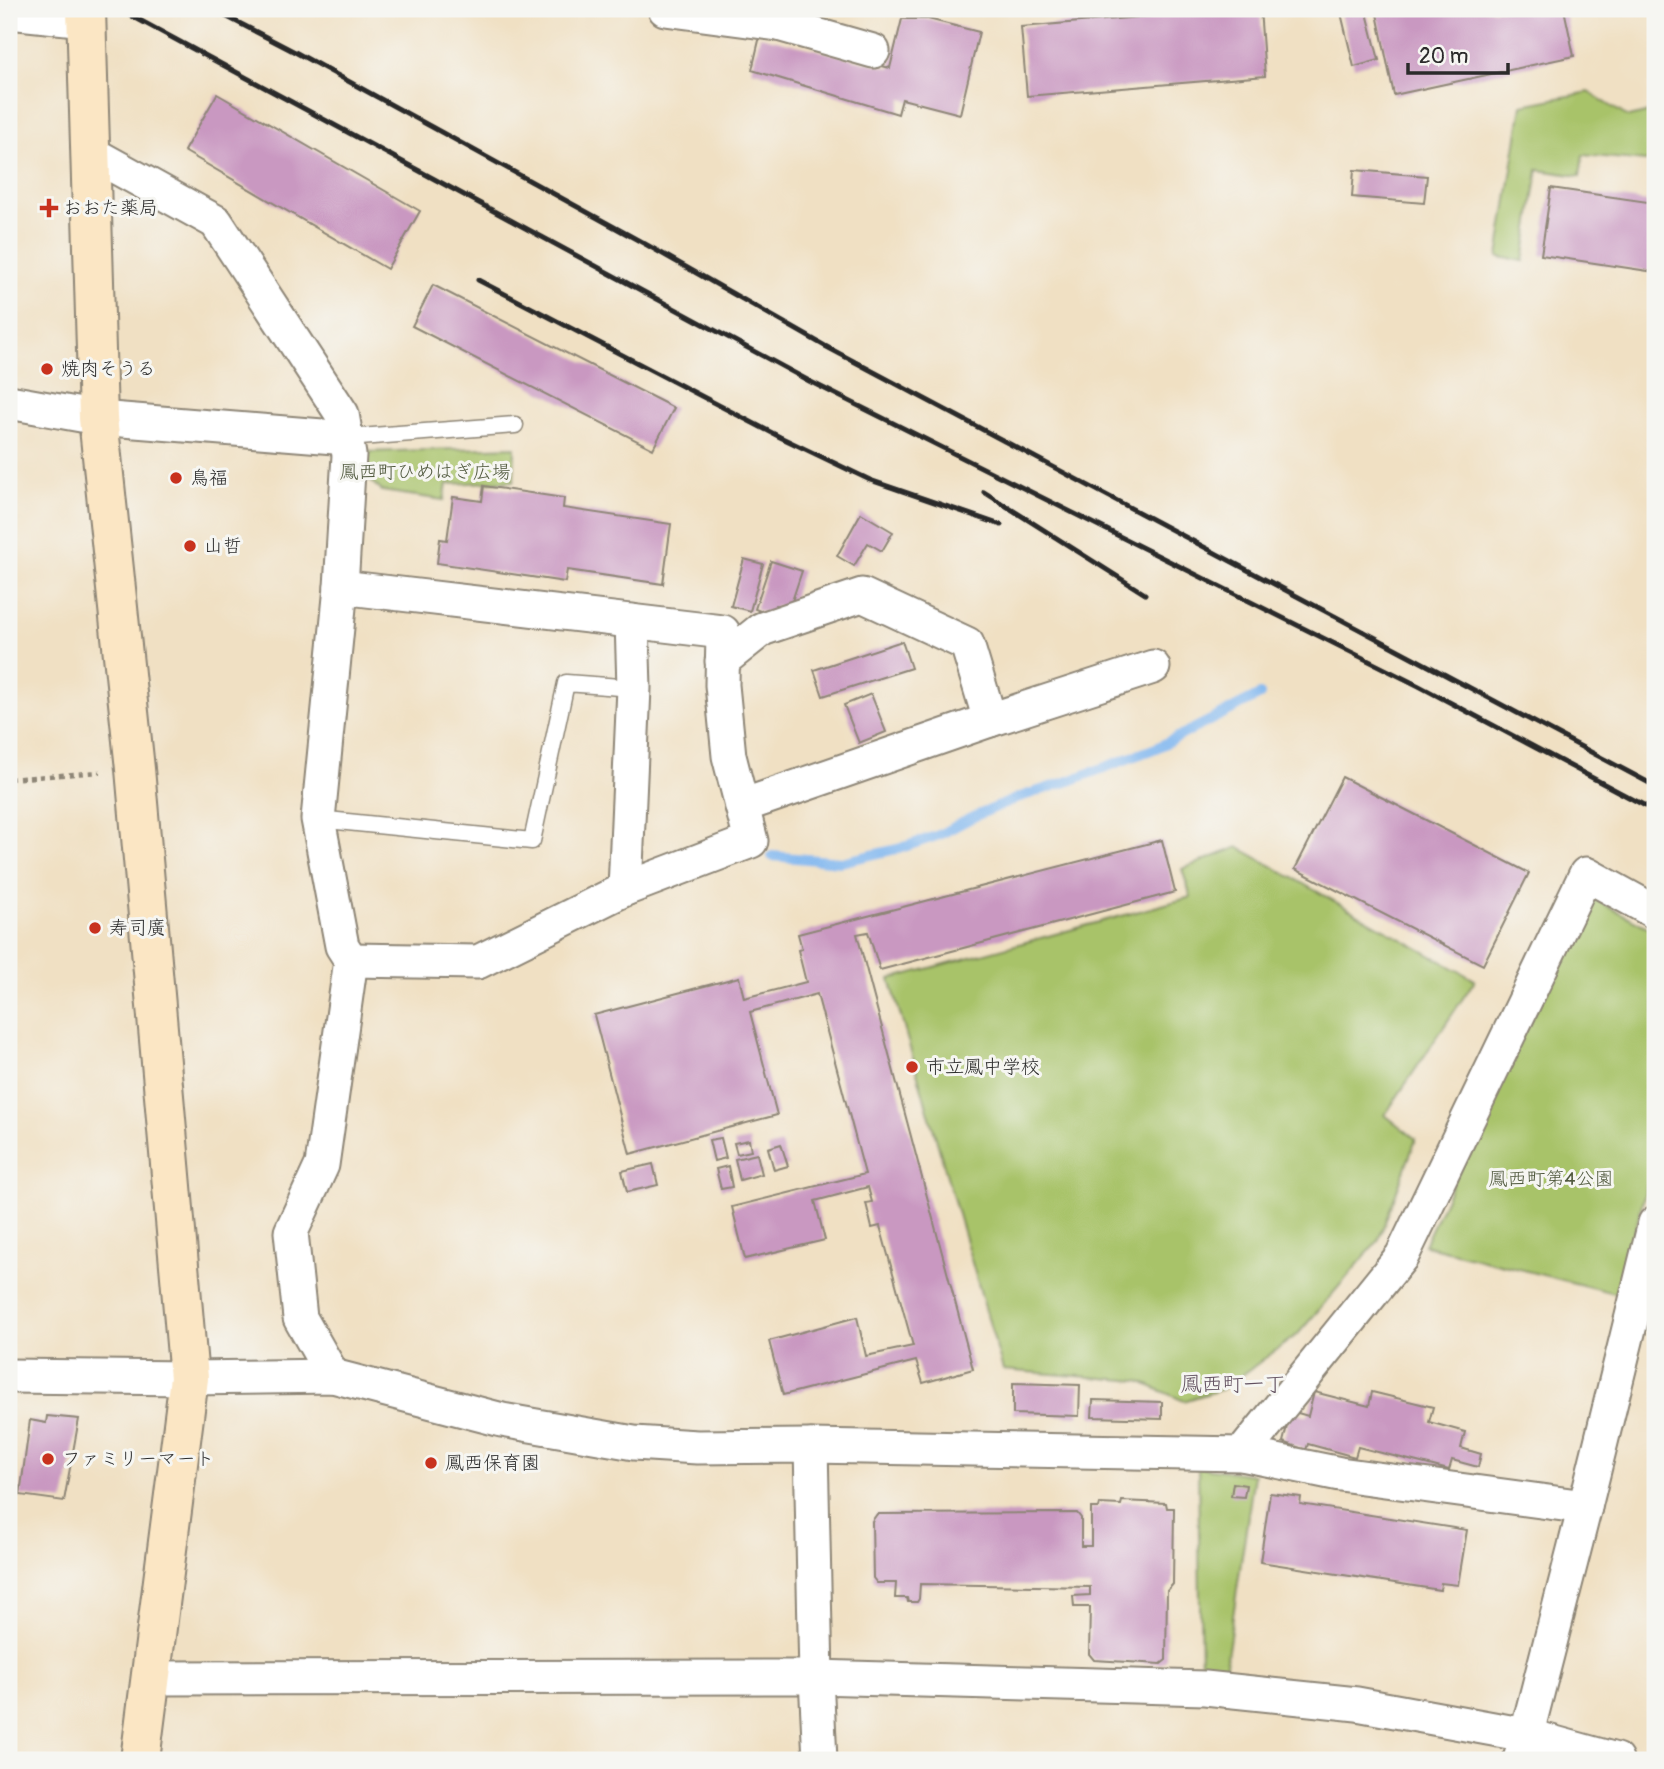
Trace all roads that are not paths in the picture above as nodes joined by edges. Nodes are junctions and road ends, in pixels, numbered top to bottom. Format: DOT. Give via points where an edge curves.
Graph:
graph roads {
  1 [pos="665,9"];
  2 [pos="9,12"];
  3 [pos="86,14"];
  4 [pos="873,51"];
  5 [pos="91,153"];
  6 [pos="9,402"];
  7 [pos="99,418"];
  8 [pos="515,425"];
  9 [pos="347,438"];
  10 [pos="341,587"];
  11 [pos="632,621"];
  12 [pos="722,661"];
  13 [pos="1153,667"];
  14 [pos="634,688"];
  15 [pos="990,720"];
  16 [pos="742,806"];
  17 [pos="318,818"];
  18 [pos="625,889"];
  19 [pos="1655,912"];
  20 [pos="351,960"];
  21 [pos="1655,1223"];
  22 [pos="9,1376"];
  23 [pos="333,1376"];
  24 [pos="189,1378"];
  25 [pos="811,1446"];
  26 [pos="1242,1454"];
  27 [pos="1585,1507"];
  28 [pos="816,1677"];
  29 [pos="150,1678"];
  30 [pos="1523,1748"];
  31 [pos="140,1760"];
  32 [pos="820,1760"];
  33 [pos="1616,1760"];
  1 -- 4 [label="street" via="778,24"];
  2 -- 3 [label="street"];
  3 -- 5 [label="street"];
  5 -- 7 [label="street"];
  5 -- 9 [label="street" via="216,222 342,414"];
  6 -- 7 [label="street"];
  7 -- 9 [label="street"];
  7 -- 24 [label="street"];
  8 -- 9 [label="lane"];
  9 -- 10 [label="street"];
  10 -- 11 [label="street"];
  10 -- 17 [label="street"];
  11 -- 12 [label="street" via="723,632"];
  11 -- 14 [label="street"];
  12 -- 15 [label="street" via="762,629 862,596 967,644"];
  12 -- 16 [label="street" via="729,756"];
  13 -- 15 [label="street"];
  14 -- 17 [label="lane" via="566,683 532,841"];
  14 -- 18 [label="street"];
  15 -- 16 [label="street"];
  16 -- 18 [label="street" via="751,841"];
  17 -- 20 [label="street" via="342,946"];
  18 -- 20 [label="street" via="478,962"];
  19 -- 26 [label="street" via="1586,874 1402,1256"];
  20 -- 23 [label="street" via="322,1165 291,1232 300,1318"];
  21 -- 27 [label="street"];
  22 -- 24 [label="street"];
  23 -- 24 [label="street"];
  23 -- 25 [label="street" via="502,1420 634,1443"];
  24 -- 29 [label="street"];
  25 -- 26 [label="street"];
  25 -- 28 [label="street"];
  26 -- 27 [label="street" via="1340,1474"];
  27 -- 30 [label="street"];
  28 -- 29 [label="street"];
  28 -- 30 [label="street" via="1205,1688 1357,1704"];
  28 -- 32 [label="street"];
  29 -- 31 [label="street"];
  30 -- 33 [label="street"];
}
